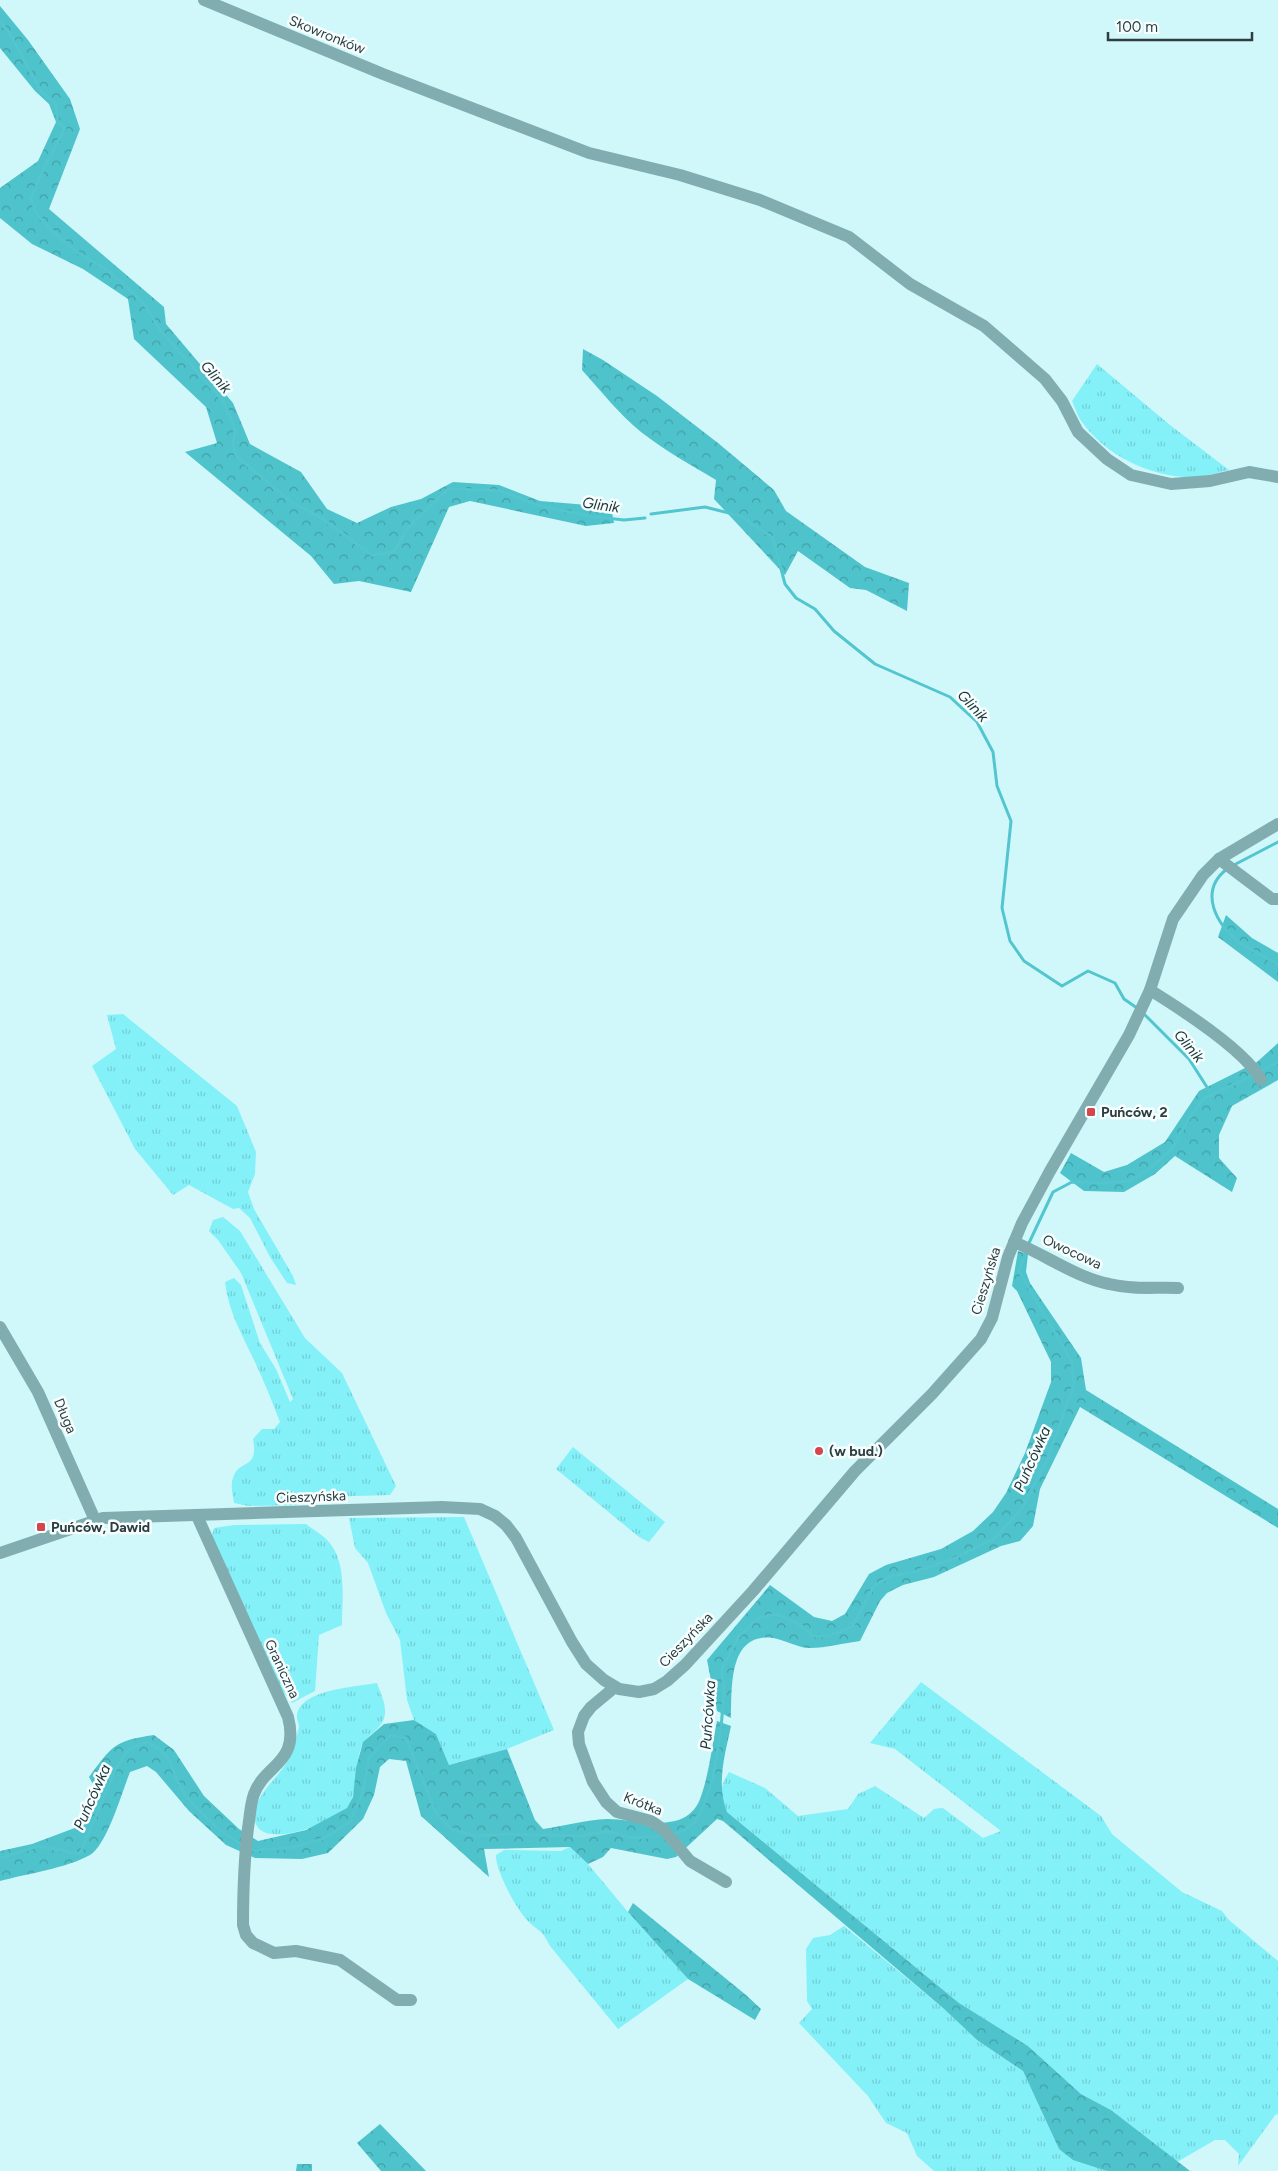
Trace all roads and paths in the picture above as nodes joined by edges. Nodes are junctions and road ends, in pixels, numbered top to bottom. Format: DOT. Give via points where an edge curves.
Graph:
graph roads {
  1 [pos="204,0"];
  2 [pos="1278,477"];
  3 [pos="1278,824"];
  4 [pos="1226,864"];
  5 [pos="1278,900"];
  6 [pos="1150,990"];
  7 [pos="1258,1074"];
  8 [pos="1018,1243"];
  9 [pos="1178,1288"];
  10 [pos="0,1327"];
  11 [pos="197,1516"];
  12 [pos="95,1520"];
  13 [pos="0,1553"];
  14 [pos="615,1687"];
  15 [pos="726,1882"];
  16 [pos="411,2000"];
  1 -- 2 [label="street, Skowronków" via="589,154 680,175 760,200 849,238 910,284 984,326 1045,379 1062,401 1078,432 1107,459 1131,475 1171,484 1210,481 1249,472"];
  3 -- 4 [label="street, Cieszyńska"];
  4 -- 5 [label="street" via="1272,899"];
  4 -- 6 [label="street, Cieszyńska" via="1203,876 1172,919"];
  6 -- 7 [label="street" via="1184,1011"];
  6 -- 8 [label="street, Cieszyńska" via="1129,1035 1050,1171"];
  8 -- 9 [label="street, Owocowa" via="1076,1273 1109,1284 1138,1289"];
  8 -- 14 [label="street, Cieszyńska" via="992,1318 981,1339 961,1364 855,1471 685,1666 668,1681 646,1691"];
  10 -- 12 [label="street, Długa" via="38,1392"];
  11 -- 12 [label="street, Cieszyńska"];
  11 -- 14 [label="street, Cieszyńska" via="442,1507 488,1512 511,1530 586,1664"];
  11 -- 16 [label="street, Graniczna" via="289,1722 287,1749 282,1760 256,1790 244,1857 242,1925 246,1935 274,1953 296,1951 340,1960 397,2000"];
  12 -- 13 [label="street, Cieszyńska"];
  14 -- 15 [label="street, Krótka" via="584,1716 578,1732 593,1782 617,1812 651,1821 664,1830 690,1861"];
}
